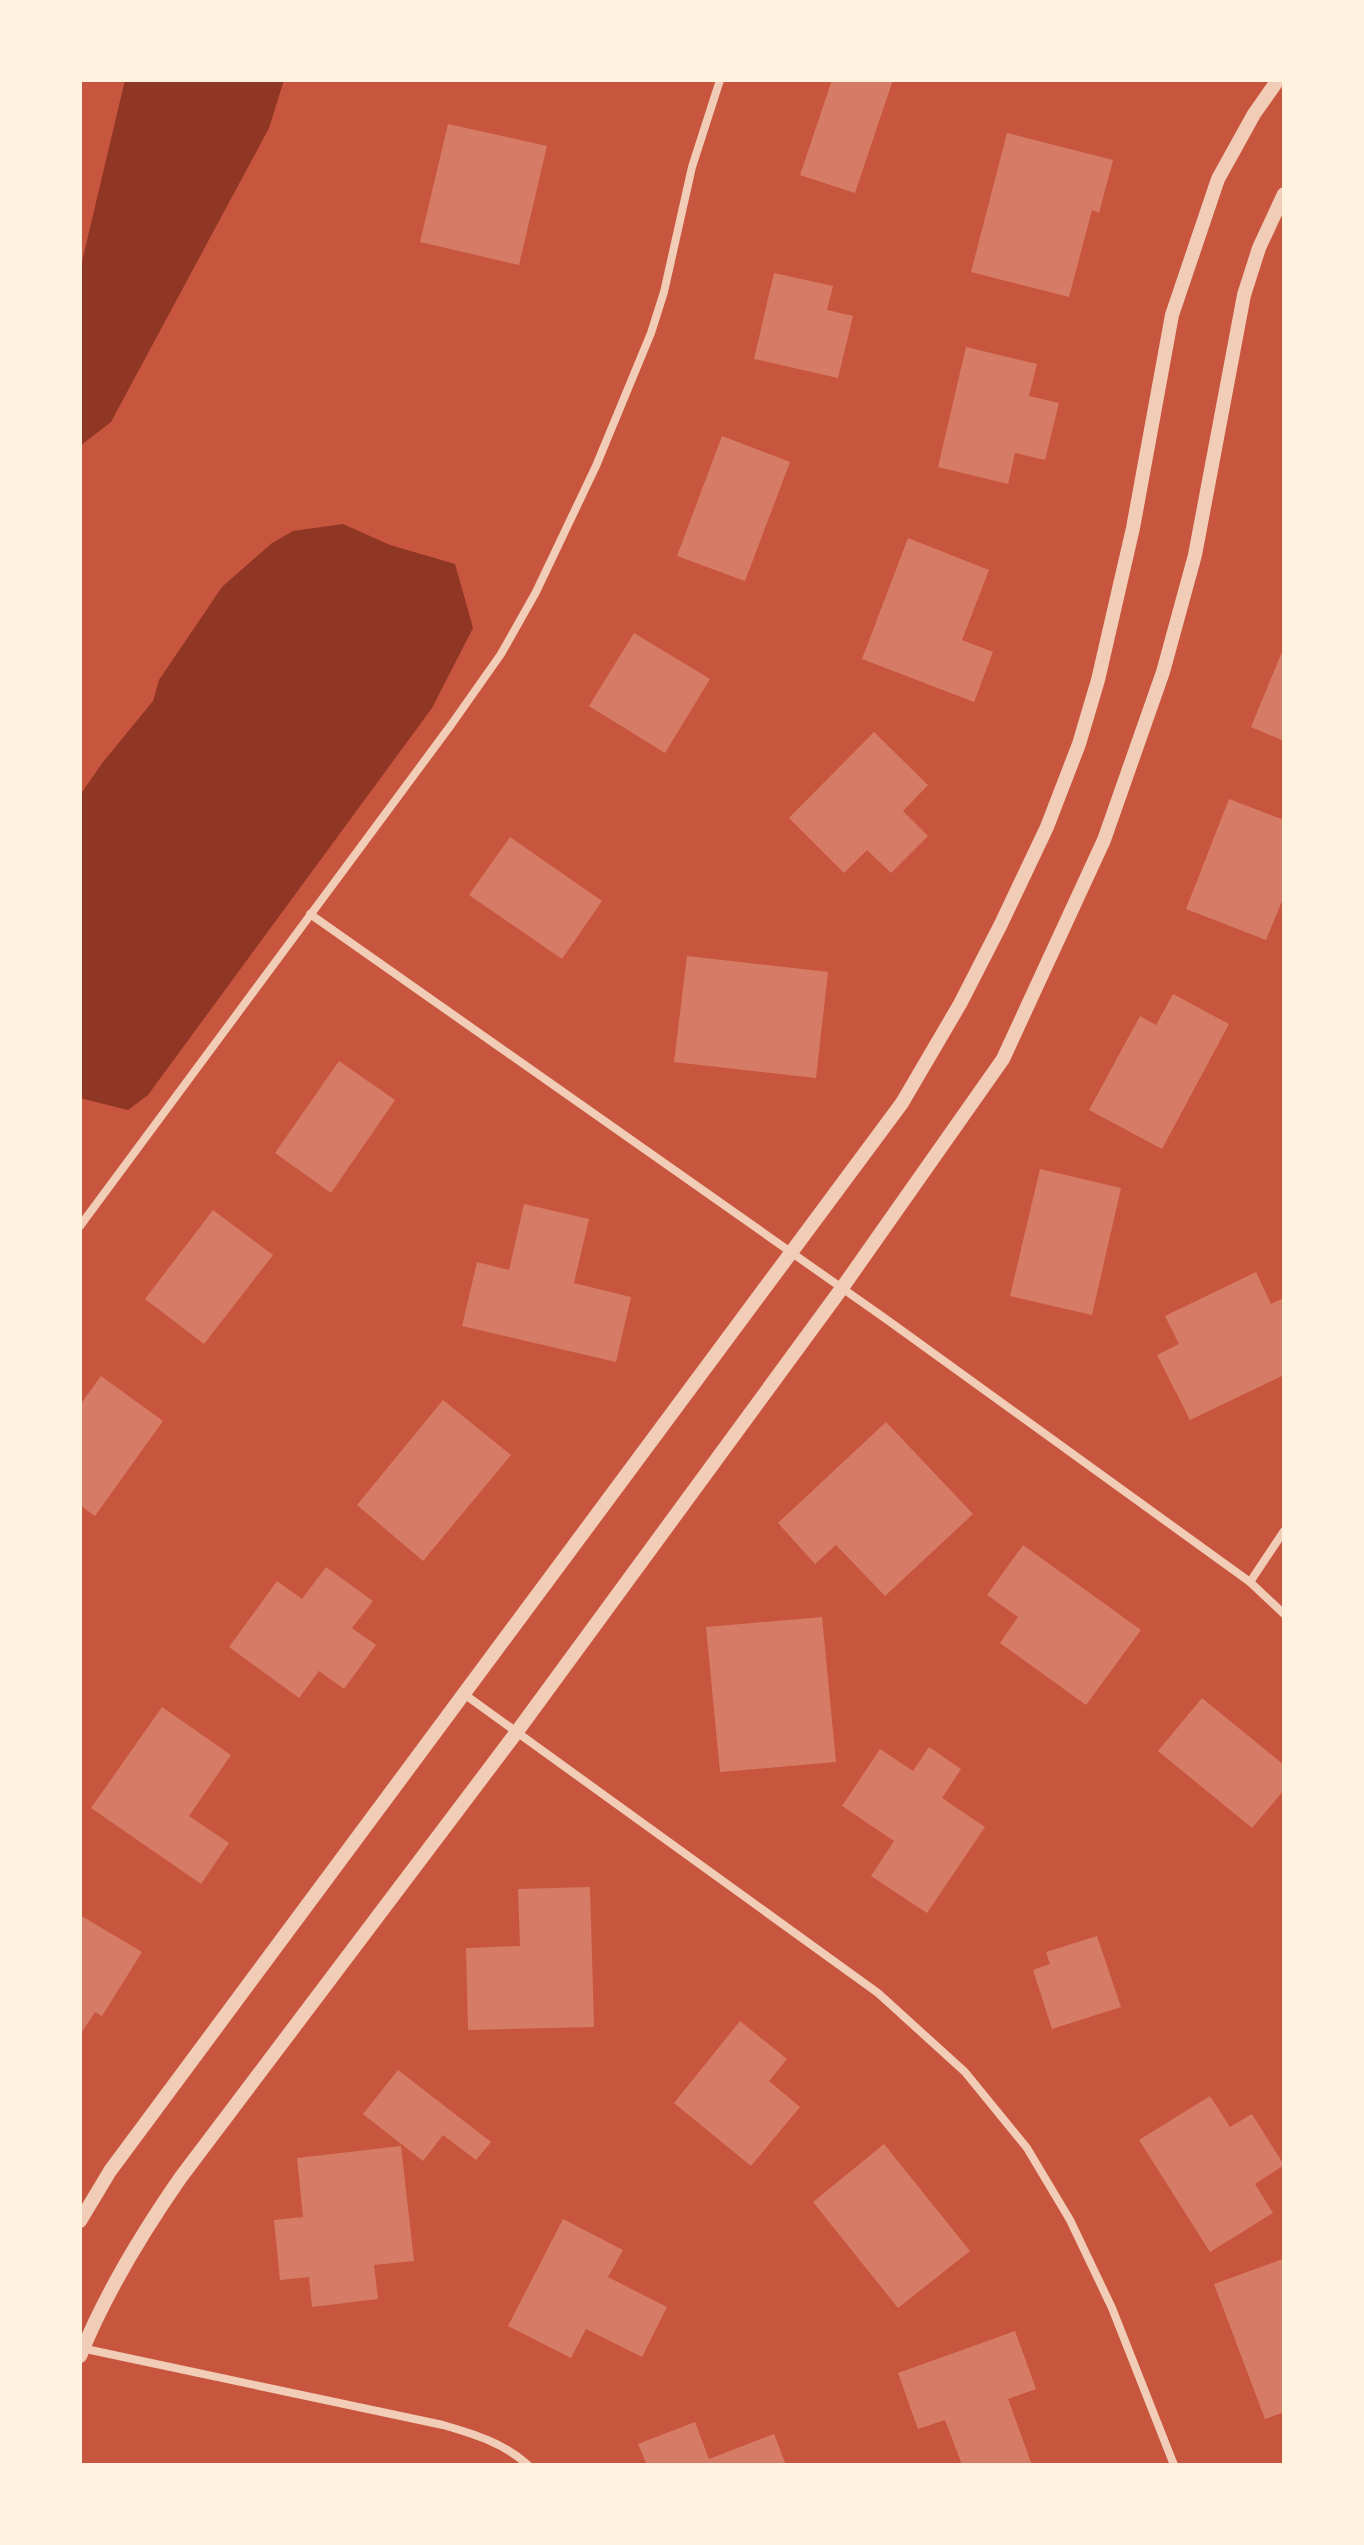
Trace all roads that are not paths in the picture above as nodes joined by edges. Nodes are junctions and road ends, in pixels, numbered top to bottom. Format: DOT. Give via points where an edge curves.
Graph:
graph roads {
  1 [pos="720,80"];
  2 [pos="1278,80"];
  3 [pos="1284,194"];
  4 [pos="310,914"];
  5 [pos="80,1226"];
  6 [pos="791,1252"];
  7 [pos="842,1288"];
  8 [pos="1284,1531"];
  9 [pos="1250,1582"];
  10 [pos="1284,1614"];
  11 [pos="464,1694"];
  12 [pos="516,1733"];
  13 [pos="80,2221"];
  14 [pos="81,2351"];
  15 [pos="528,2465"];
  16 [pos="1174,2465"];
  1 -- 4 [label="street" via="692,167 651,333 565,536 501,654"];
  2 -- 6 [label="street" via="1218,179 1172,315 1133,528 1098,680 1047,827 960,1004 902,1103"];
  3 -- 7 [label="street" via="1244,295 1195,555 1163,672 1104,840 1003,1059"];
  4 -- 5 [label="street"];
  4 -- 6 [label="street"];
  6 -- 7 [label="street"];
  6 -- 11 [label="street"];
  7 -- 9 [label="street"];
  7 -- 12 [label="street"];
  8 -- 9 [label="street"];
  9 -- 10 [label="street"];
  11 -- 12 [label="street"];
  11 -- 13 [label="street" via="110,2171"];
  12 -- 14 [label="street" via="165,2200 117,2278"];
  12 -- 16 [label="street" via="878,1993 965,2072 1027,2148 1070,2220 1112,2308"];
  14 -- 15 [label="street" via="443,2425 484,2437"];
}
